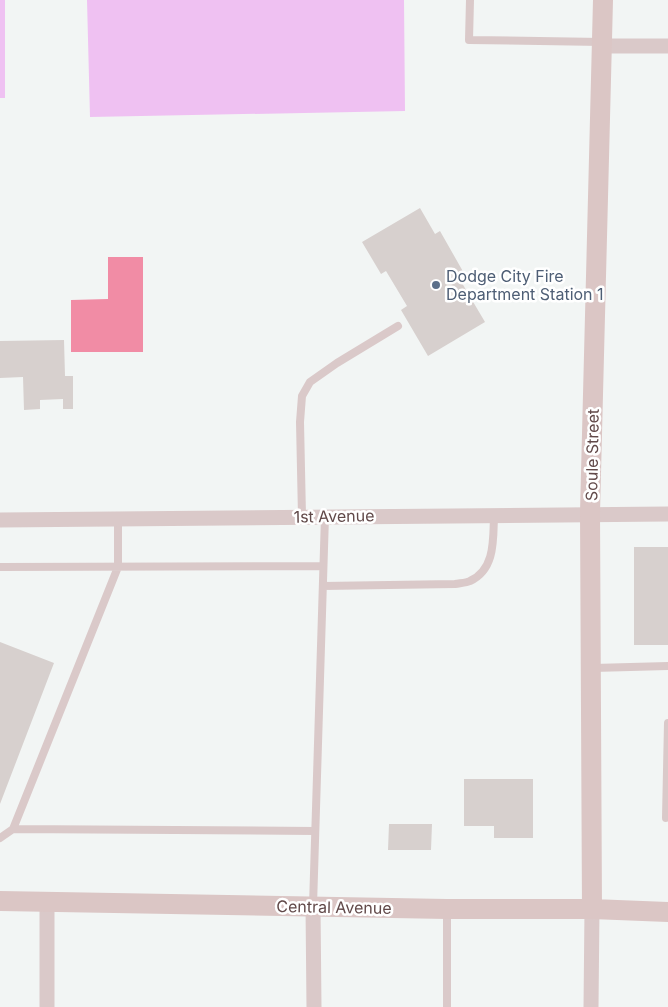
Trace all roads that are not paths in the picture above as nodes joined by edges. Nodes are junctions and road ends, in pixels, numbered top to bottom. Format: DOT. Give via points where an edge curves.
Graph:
graph roads {
  1 [pos="470,0"];
  2 [pos="603,0"];
  3 [pos="602,44"];
  4 [pos="668,46"];
  5 [pos="398,326"];
  6 [pos="590,513"];
  7 [pos="494,514"];
  8 [pos="668,514"];
  9 [pos="302,516"];
  10 [pos="325,516"];
  11 [pos="118,519"];
  12 [pos="0,520"];
  13 [pos="118,566"];
  14 [pos="323,566"];
  15 [pos="0,567"];
  16 [pos="323,586"];
  17 [pos="668,666"];
  18 [pos="590,668"];
  19 [pos="668,723"];
  20 [pos="668,818"];
  21 [pos="13,829"];
  22 [pos="315,831"];
  23 [pos="0,838"];
  24 [pos="0,901"];
  25 [pos="46,901"];
  26 [pos="313,906"];
  27 [pos="592,909"];
  28 [pos="447,910"];
  29 [pos="668,912"];
  30 [pos="47,1007"];
  31 [pos="314,1007"];
  32 [pos="447,1007"];
  33 [pos="591,1007"];
  1 -- 3 [label="lane" via="469,40"];
  2 -- 3 [label="street, Soule Street"];
  3 -- 4 [label="street"];
  3 -- 6 [label="street, Soule Street"];
  5 -- 9 [label="lane" via="310,382 302,396"];
  6 -- 7 [label="street, 1st Avenue"];
  6 -- 8 [label="street, 1st Avenue"];
  6 -- 18 [label="street, Soule Street"];
  7 -- 10 [label="street, 1st Avenue"];
  7 -- 16 [label="lane" via="492,552 484,569 471,581"];
  9 -- 10 [label="street, 1st Avenue"];
  9 -- 11 [label="street, 1st Avenue"];
  10 -- 14 [label="lane"];
  11 -- 12 [label="street, 1st Avenue"];
  11 -- 13 [label="lane"];
  13 -- 14 [label="lane"];
  13 -- 15 [label="lane"];
  13 -- 21 [label="lane"];
  14 -- 16 [label="lane"];
  16 -- 22 [label="lane"];
  17 -- 18 [label="lane"];
  18 -- 27 [label="street, Soule Street"];
  19 -- 20 [label="lane"];
  21 -- 22 [label="lane"];
  21 -- 23 [label="lane"];
  22 -- 26 [label="lane"];
  24 -- 25 [label="street, Central Avenue"];
  25 -- 26 [label="street, Central Avenue"];
  25 -- 30 [label="street"];
  26 -- 28 [label="street, Central Avenue"];
  26 -- 31 [label="street"];
  27 -- 28 [label="street, Central Avenue"];
  27 -- 29 [label="street, Central Avenue"];
  27 -- 33 [label="street"];
  28 -- 32 [label="lane"];
}
